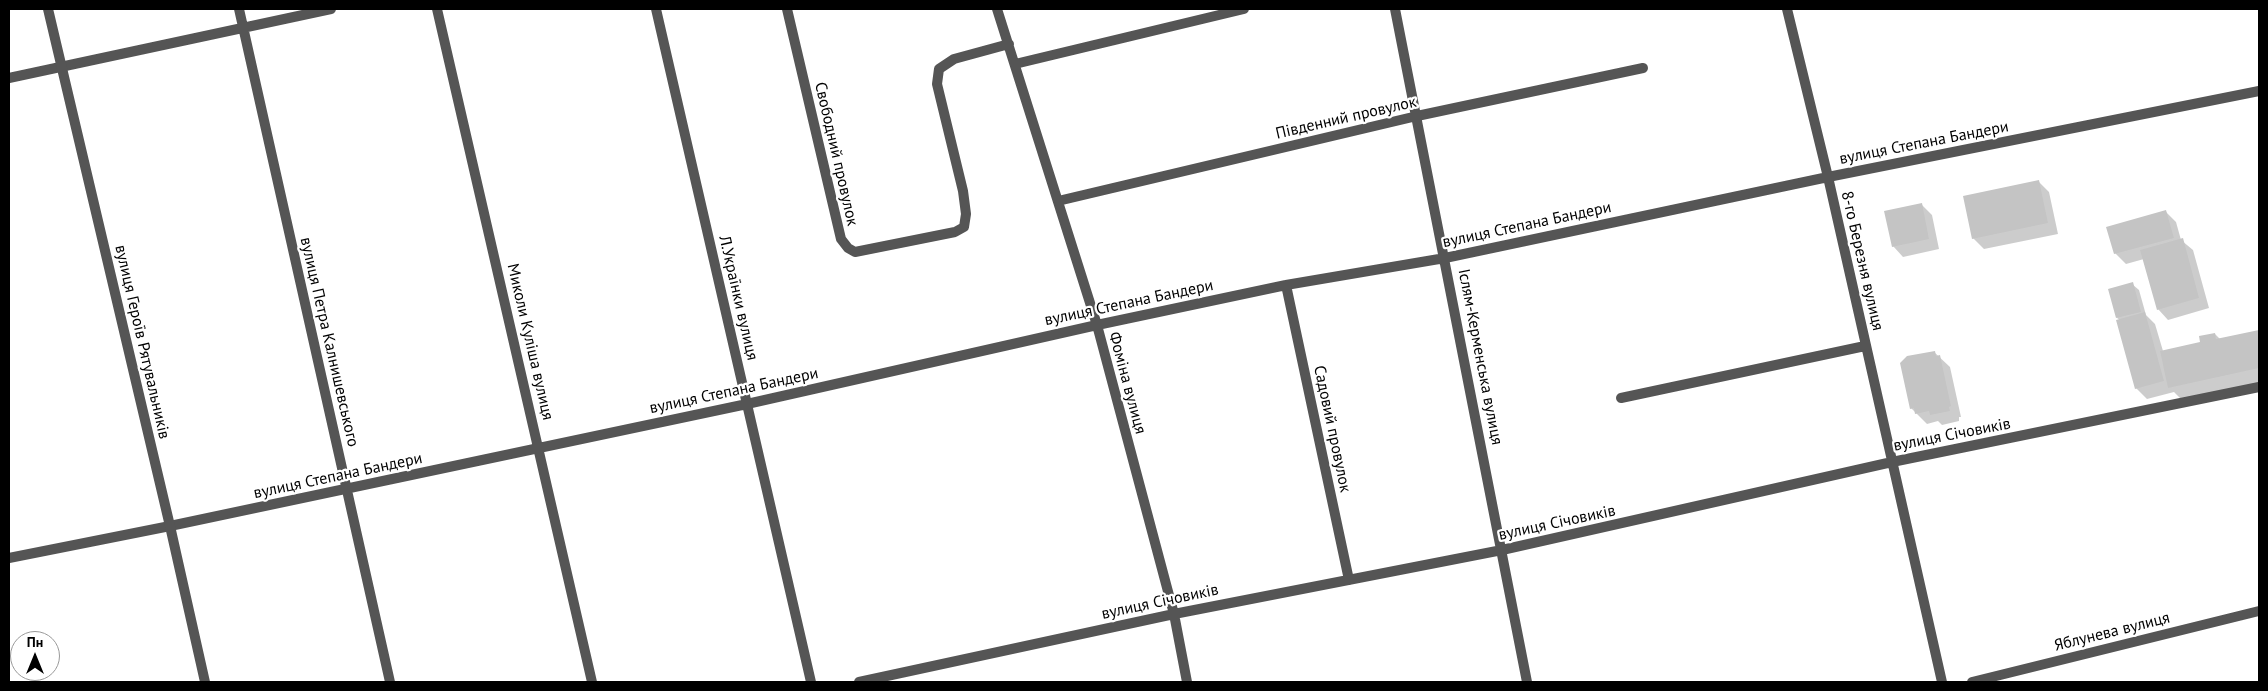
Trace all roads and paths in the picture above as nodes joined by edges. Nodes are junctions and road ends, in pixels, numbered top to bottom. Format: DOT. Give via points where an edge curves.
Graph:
graph roads {
  1 [pos="48,9"];
  2 [pos="239,9"];
  3 [pos="331,9"];
  4 [pos="437,9"];
  5 [pos="656,9"];
  6 [pos="787,9"];
  7 [pos="997,9"];
  8 [pos="1244,9"];
  9 [pos="1395,9"];
  10 [pos="1787,9"];
  11 [pos="243,27"];
  12 [pos="1008,44"];
  13 [pos="1015,64"];
  14 [pos="62,65"];
  15 [pos="1643,68"];
  16 [pos="9,78"];
  17 [pos="2259,91"];
  18 [pos="1416,116"];
  19 [pos="1828,177"];
  20 [pos="1058,201"];
  21 [pos="1445,258"];
  22 [pos="1286,285"];
  23 [pos="1096,325"];
  24 [pos="1866,346"];
  25 [pos="2259,387"];
  26 [pos="1620,398"];
  27 [pos="747,404"];
  28 [pos="540,448"];
  29 [pos="1892,462"];
  30 [pos="346,489"];
  31 [pos="170,526"];
  32 [pos="1502,550"];
  33 [pos="9,558"];
  34 [pos="1349,580"];
  35 [pos="2259,611"];
  36 [pos="1174,614"];
  37 [pos="205,682"];
  38 [pos="390,682"];
  39 [pos="592,682"];
  40 [pos="811,682"];
  41 [pos="859,682"];
  42 [pos="1187,682"];
  43 [pos="1527,682"];
  44 [pos="1942,682"];
  45 [pos="1972,682"];
  1 -- 14 [label="street, вулиця Героїв Рятувальників"];
  2 -- 11 [label="street, вулиця Петра Калнишевського"];
  3 -- 11 [label="street"];
  4 -- 28 [label="street, Миколи Куліша вулиця"];
  5 -- 27 [label="street, Л.Українки вулиця"];
  6 -- 12 [label="street, Свободний провулок" via="840,239 855,252 955,232 964,227 963,191 936,84 939,69 954,59"];
  7 -- 12 [label="street, Фоміна вулиця"];
  8 -- 13 [label="street"];
  9 -- 18 [label="street, Іслям-Керменська вулиця"];
  10 -- 19 [label="street, 8-го Березня вулиця"];
  11 -- 14 [label="street"];
  11 -- 30 [label="street, вулиця Петра Калнишевського"];
  12 -- 13 [label="street, Фоміна вулиця"];
  13 -- 20 [label="street, Фоміна вулиця"];
  14 -- 16 [label="street"];
  14 -- 31 [label="street, вулиця Героїв Рятувальників"];
  15 -- 18 [label="street, Південний провулок"];
  17 -- 19 [label="street, вулиця Степана Бандери"];
  18 -- 20 [label="street, Південний провулок"];
  18 -- 21 [label="street, Іслям-Керменська вулиця"];
  19 -- 21 [label="street, вулиця Степана Бандери"];
  19 -- 24 [label="street, 8-го Березня вулиця"];
  20 -- 23 [label="street, Фоміна вулиця"];
  21 -- 22 [label="street, вулиця Степана Бандери"];
  21 -- 32 [label="street, Іслям-Керменська вулиця"];
  22 -- 23 [label="street, вулиця Степана Бандери"];
  22 -- 34 [label="street, Садовий провулок"];
  23 -- 27 [label="street, вулиця Степана Бандери"];
  23 -- 36 [label="street, Фоміна вулиця"];
  24 -- 26 [label="street, 8-го Березня вулиця"];
  24 -- 29 [label="street, 8-го Березня вулиця"];
  25 -- 29 [label="street, вулиця Січовиків"];
  27 -- 28 [label="street, вулиця Степана Бандери"];
  27 -- 40 [label="street, Л.Українки вулиця"];
  28 -- 30 [label="street, вулиця Степана Бандери"];
  28 -- 39 [label="street, Миколи Куліша вулиця"];
  29 -- 32 [label="street, вулиця Січовиків"];
  29 -- 44 [label="street, 8-го Березня вулиця"];
  30 -- 31 [label="street, вулиця Степана Бандери"];
  30 -- 38 [label="street, вулиця Петра Калнишевського"];
  31 -- 33 [label="street, вулиця Степана Бандери"];
  31 -- 37 [label="street, вулиця Героїв Рятувальників"];
  32 -- 34 [label="street, вулиця Січовиків"];
  32 -- 43 [label="street, Іслям-Керменська вулиця"];
  34 -- 36 [label="street, вулиця Січовиків"];
  35 -- 45 [label="street, Яблунева вулиця"];
  36 -- 41 [label="street, вулиця Січовиків"];
  36 -- 42 [label="street, Фоміна вулиця"];
}
